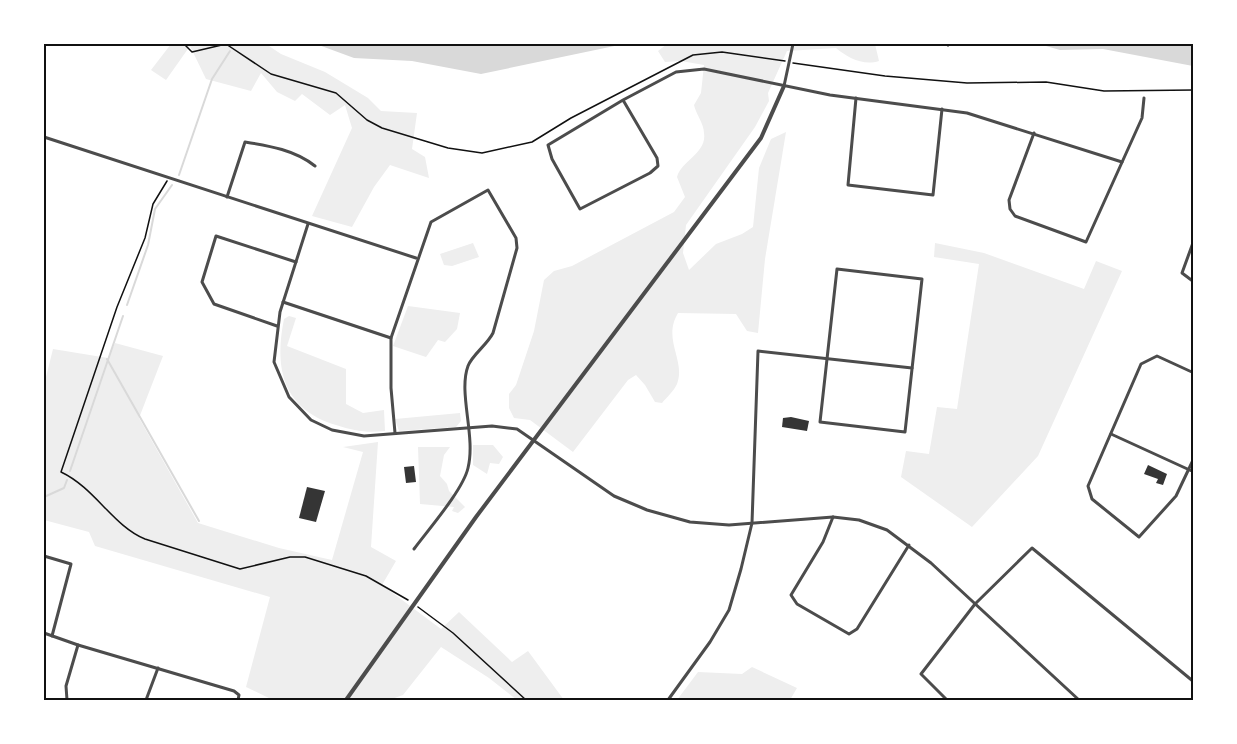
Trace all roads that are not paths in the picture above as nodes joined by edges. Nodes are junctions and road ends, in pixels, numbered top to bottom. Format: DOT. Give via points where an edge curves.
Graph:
graph roads {
  1 [pos="793,44"];
  2 [pos="784,86"];
  3 [pos="856,98"];
  4 [pos="1144,98"];
  5 [pos="623,100"];
  6 [pos="942,109"];
  7 [pos="1034,133"];
  8 [pos="44,137"];
  9 [pos="1122,162"];
  10 [pos="315,166"];
  11 [pos="227,197"];
  12 [pos="308,224"];
  13 [pos="1194,240"];
  14 [pos="417,258"];
  15 [pos="296,262"];
  16 [pos="1194,282"];
  17 [pos="283,302"];
  18 [pos="277,326"];
  19 [pos="391,338"];
  20 [pos="826,357"];
  21 [pos="912,368"];
  22 [pos="1194,373"];
  23 [pos="470,428"];
  24 [pos="395,433"];
  25 [pos="1111,434"];
  26 [pos="535,439"];
  27 [pos="1194,458"];
  28 [pos="1188,470"];
  29 [pos="1194,472"];
  30 [pos="833,517"];
  31 [pos="752,523"];
  32 [pos="909,545"];
  33 [pos="414,549"];
  34 [pos="44,556"];
  35 [pos="975,604"];
  36 [pos="44,633"];
  37 [pos="51,636"];
  38 [pos="78,645"];
  39 [pos="158,668"];
  40 [pos="1194,682"];
  41 [pos="66,700"];
  42 [pos="146,700"];
  43 [pos="237,700"];
  44 [pos="346,700"];
  45 [pos="668,700"];
  46 [pos="947,700"];
  47 [pos="1079,700"];
  1 -- 2 [label="street"];
  2 -- 3 [label="street"];
  2 -- 5 [label="street" via="704,69 676,72"];
  2 -- 26 [label="street" via="761,138"];
  3 -- 6 [label="street"];
  3 -- 6 [label="street" via="848,185 876,190 933,195"];
  4 -- 9 [label="street" via="1142,118"];
  5 -- 5 [label="street" via="548,145 580,209 658,166"];
  6 -- 7 [label="street"];
  7 -- 9 [label="street"];
  7 -- 9 [label="street" via="1009,200 1010,209 1015,216 1086,243"];
  8 -- 11 [label="street"];
  10 -- 11 [label="street" via="276,147 245,142"];
  11 -- 12 [label="street"];
  12 -- 14 [label="street"];
  12 -- 15 [label="street"];
  13 -- 16 [label="street" via="1182,273"];
  14 -- 19 [label="street"];
  14 -- 23 [label="street" via="430,222 488,190 516,238 514,262 493,333 469,363 466,374"];
  15 -- 17 [label="street"];
  15 -- 18 [label="street" via="216,236 202,282 214,304"];
  17 -- 18 [label="street"];
  17 -- 19 [label="street"];
  18 -- 24 [label="street" via="274,362 281,383 311,420 332,430 363,436"];
  19 -- 24 [label="street"];
  20 -- 21 [label="street"];
  20 -- 21 [label="street" via="820,422 905,432"];
  20 -- 21 [label="street" via="837,269 922,279"];
  20 -- 31 [label="street" via="758,351"];
  22 -- 25 [label="street" via="1156,356 1141,364"];
  23 -- 24 [label="street"];
  23 -- 26 [label="street" via="517,429"];
  23 -- 33 [label="street" via="468,471"];
  25 -- 28 [label="street"];
  25 -- 28 [label="street" via="1088,486 1092,498 1139,537 1176,496"];
  26 -- 31 [label="street" via="614,496 647,510 690,522"];
  26 -- 44 [label="street"];
  27 -- 28 [label="street"];
  28 -- 29 [label="street"];
  30 -- 31 [label="street"];
  30 -- 32 [label="street" via="859,520 887,530"];
  30 -- 32 [label="street" via="823,542 791,595 797,604 849,634 857,629"];
  31 -- 45 [label="street" via="729,610"];
  32 -- 35 [label="street"];
  34 -- 37 [label="street" via="70,564"];
  35 -- 40 [label="street" via="1032,548"];
  35 -- 46 [label="street" via="921,674"];
  35 -- 47 [label="street"];
  36 -- 37 [label="street"];
  37 -- 38 [label="street"];
  38 -- 39 [label="street"];
  38 -- 41 [label="street"];
  39 -- 42 [label="street"];
  39 -- 43 [label="street" via="234,690 239,694"];
}
